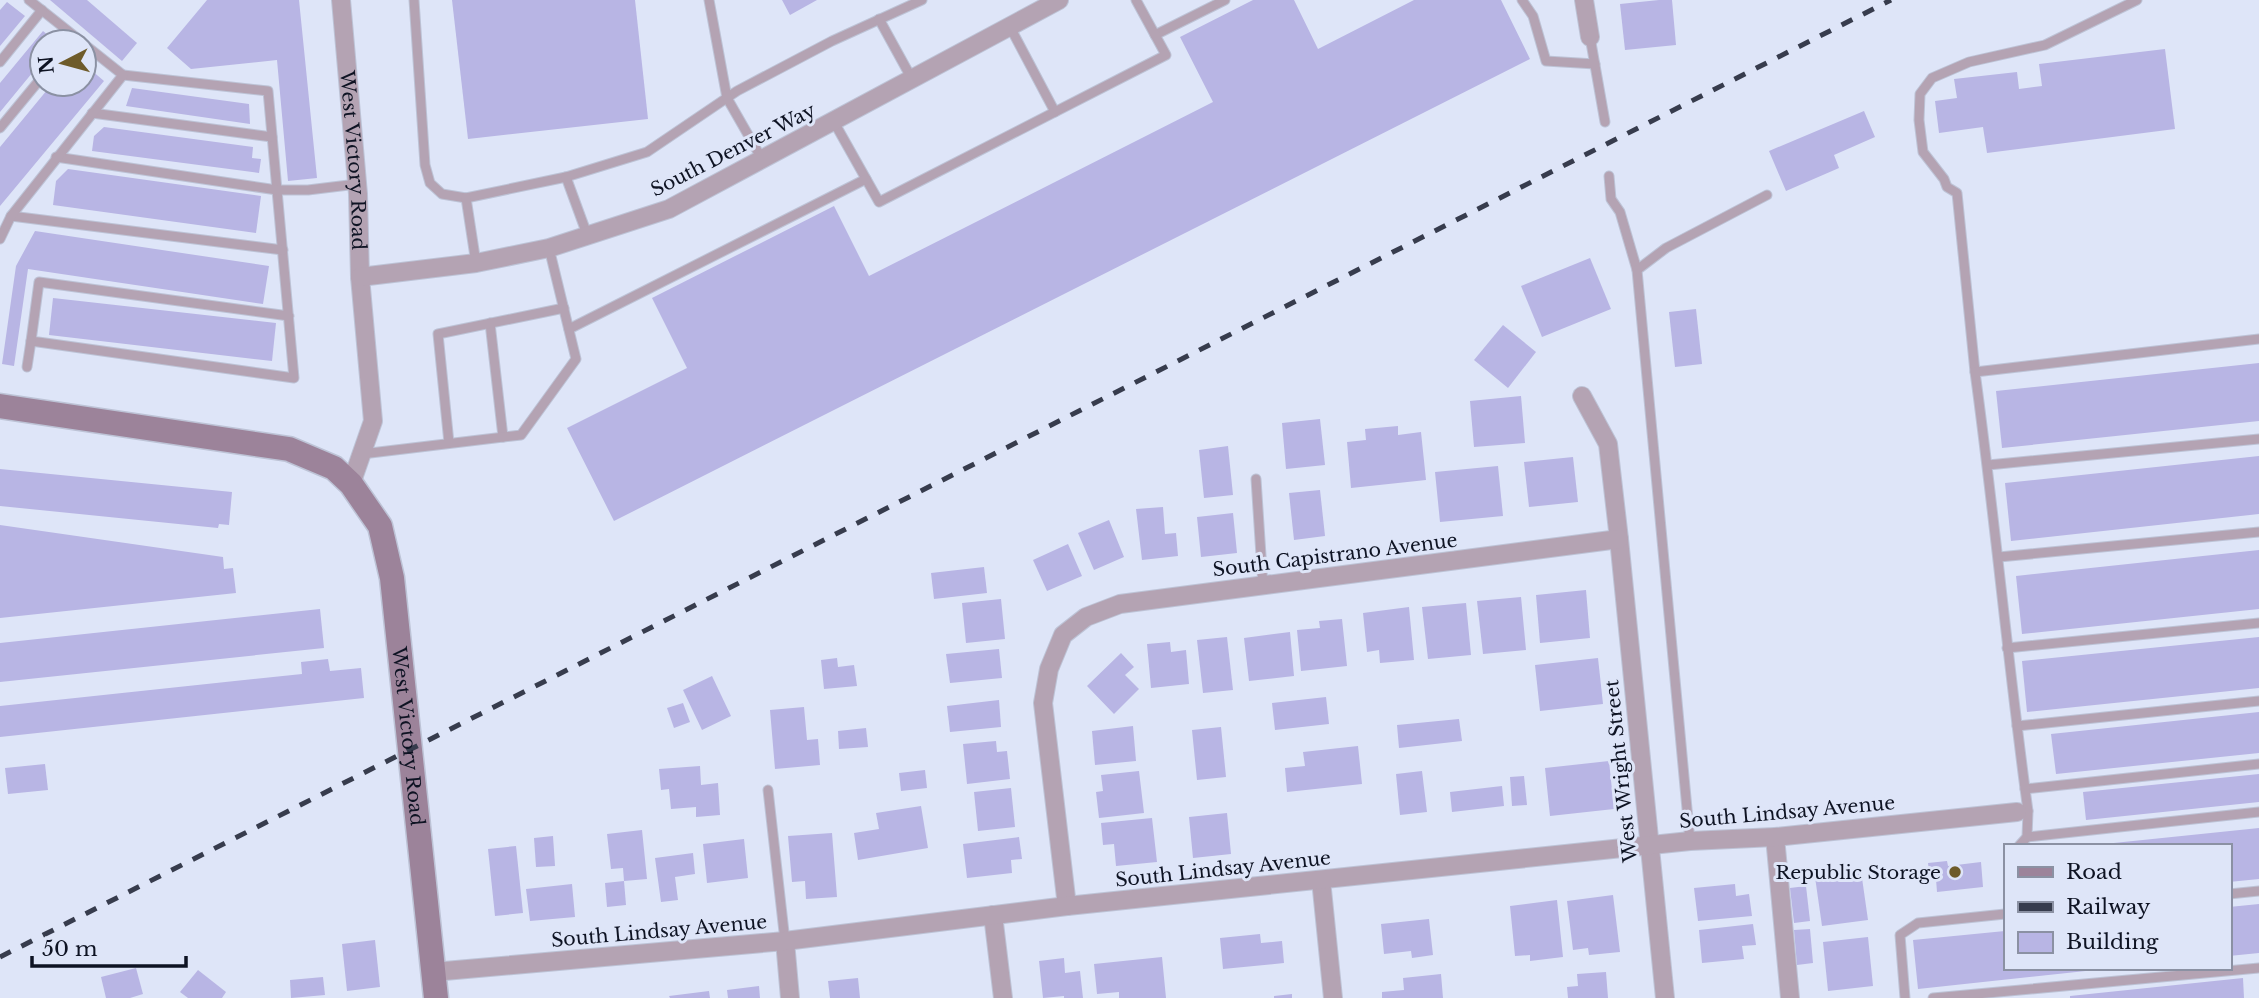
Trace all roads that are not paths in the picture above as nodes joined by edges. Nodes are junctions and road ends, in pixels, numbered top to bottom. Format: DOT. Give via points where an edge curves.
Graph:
graph roads {
  1 [pos="30,0"];
  2 [pos="341,0"];
  3 [pos="414,0"];
  4 [pos="709,0"];
  5 [pos="922,0"];
  6 [pos="1059,0"];
  7 [pos="1136,0"];
  8 [pos="1225,0"];
  9 [pos="1522,0"];
  10 [pos="1584,0"];
  11 [pos="2137,0"];
  12 [pos="42,10"];
  13 [pos="879,19"];
  14 [pos="1010,27"];
  15 [pos="63,28"];
  16 [pos="1155,35"];
  17 [pos="1590,37"];
  18 [pos="98,56"];
  19 [pos="0,62"];
  20 [pos="1595,64"];
  21 [pos="123,75"];
  22 [pos="912,79"];
  23 [pos="28,94"];
  24 [pos="727,98"];
  25 [pos="1055,112"];
  26 [pos="93,113"];
  27 [pos="834,122"];
  28 [pos="1605,122"];
  29 [pos="0,128"];
  30 [pos="272,136"];
  31 [pos="56,156"];
  32 [pos="763,161"];
  33 [pos="1609,176"];
  34 [pos="566,177"];
  35 [pos="866,179"];
  36 [pos="357,184"];
  37 [pos="277,190"];
  38 [pos="1767,195"];
  39 [pos="466,198"];
  40 [pos="12,216"];
  41 [pos="588,237"];
  42 [pos="0,239"];
  43 [pos="550,248"];
  44 [pos="283,250"];
  45 [pos="476,263"];
  46 [pos="1637,270"];
  47 [pos="360,277"];
  48 [pos="564,309"];
  49 [pos="289,316"];
  50 [pos="490,323"];
  51 [pos="569,329"];
  52 [pos="2259,339"];
  53 [pos="31,341"];
  54 [pos="27,367"];
  55 [pos="1975,372"];
  56 [pos="1582,396"];
  57 [pos="0,406"];
  58 [pos="503,437"];
  59 [pos="2259,439"];
  60 [pos="449,443"];
  61 [pos="360,454"];
  62 [pos="1988,465"];
  63 [pos="1256,479"];
  64 [pos="351,484"];
  65 [pos="2259,532"];
  66 [pos="1619,539"];
  67 [pos="1999,557"];
  68 [pos="1264,586"];
  69 [pos="2259,623"];
  70 [pos="2007,648"];
  71 [pos="2259,702"];
  72 [pos="2017,726"];
  73 [pos="2259,764"];
  74 [pos="2025,789"];
  75 [pos="768,790"];
  76 [pos="2022,811"];
  77 [pos="2259,812"];
  78 [pos="2027,836"];
  79 [pos="1775,837"];
  80 [pos="1690,841"];
  81 [pos="2021,844"];
  82 [pos="1649,845"];
  83 [pos="1321,880"];
  84 [pos="2259,891"];
  85 [pos="2231,894"];
  86 [pos="1068,906"];
  87 [pos="2004,914"];
  88 [pos="993,915"];
  89 [pos="785,941"];
  90 [pos="2259,968"];
  91 [pos="433,972"];
  92 [pos="436,998"];
  93 [pos="790,998"];
  94 [pos="1003,998"];
  95 [pos="1333,998"];
  96 [pos="1665,998"];
  97 [pos="1790,998"];
  98 [pos="1905,998"];
  99 [pos="1933,998"];
  1 -- 12 [label="lane"];
  2 -- 36 [label="street, West Victory Road"];
  3 -- 39 [label="lane" via="425,165 430,183 442,194"];
  4 -- 24 [label="lane"];
  5 -- 13 [label="lane"];
  6 -- 14 [label="street, South Denver Way"];
  7 -- 16 [label="lane"];
  8 -- 16 [label="lane"];
  9 -- 20 [label="lane" via="1533,16 1546,61"];
  10 -- 17 [label="street"];
  11 -- 55 [label="lane" via="2045,45 1969,62 1932,78 1920,94 1923,152 1947,187 1957,193"];
  12 -- 15 [label="lane"];
  12 -- 19 [label="lane"];
  13 -- 22 [label="lane"];
  13 -- 24 [label="lane"];
  14 -- 22 [label="street, South Denver Way"];
  14 -- 25 [label="lane"];
  16 -- 25 [label="lane" via="1166,55"];
  17 -- 20 [label="lane"];
  18 -- 21 [label="lane"];
  20 -- 28 [label="lane"];
  21 -- 26 [label="lane"];
  21 -- 30 [label="lane" via="268,91"];
  22 -- 27 [label="street, South Denver Way"];
  23 -- 29 [label="lane"];
  24 -- 32 [label="lane"];
  24 -- 34 [label="lane" via="647,152"];
  25 -- 35 [label="lane" via="879,202"];
  26 -- 30 [label="lane"];
  26 -- 31 [label="lane"];
  27 -- 32 [label="street, South Denver Way"];
  27 -- 35 [label="lane"];
  30 -- 37 [label="lane"];
  31 -- 37 [label="lane"];
  31 -- 40 [label="lane"];
  32 -- 41 [label="street, South Denver Way" via="669,209"];
  33 -- 46 [label="lane" via="1611,199 1620,212"];
  34 -- 39 [label="lane"];
  34 -- 41 [label="lane"];
  35 -- 51 [label="lane"];
  36 -- 37 [label="lane"];
  36 -- 47 [label="street, West Victory Road"];
  37 -- 44 [label="lane"];
  38 -- 46 [label="lane" via="1667,248"];
  39 -- 45 [label="lane"];
  40 -- 42 [label="lane"];
  40 -- 44 [label="lane"];
  41 -- 43 [label="street, South Denver Way"];
  43 -- 45 [label="street, South Denver Way"];
  43 -- 48 [label="lane"];
  44 -- 49 [label="lane"];
  45 -- 47 [label="street, South Denver Way"];
  46 -- 80 [label="lane"];
  47 -- 61 [label="street, West Victory Road" via="373,421"];
  48 -- 50 [label="lane"];
  48 -- 51 [label="lane"];
  49 -- 53 [label="lane" via="39,282"];
  49 -- 53 [label="lane" via="295,378"];
  50 -- 58 [label="lane"];
  50 -- 60 [label="lane" via="438,334"];
  51 -- 58 [label="lane" via="576,359 521,435"];
  52 -- 55 [label="lane"];
  53 -- 54 [label="lane"];
  55 -- 62 [label="lane"];
  56 -- 66 [label="street, West Wright Street" via="1608,444"];
  57 -- 64 [label="street, West Victory Road" via="289,449 334,468"];
  58 -- 60 [label="lane"];
  59 -- 62 [label="lane"];
  60 -- 61 [label="lane"];
  61 -- 64 [label="street, West Victory Road"];
  62 -- 67 [label="lane"];
  63 -- 68 [label="lane"];
  64 -- 91 [label="street, West Victory Road" via="380,526 391,578"];
  65 -- 67 [label="lane"];
  66 -- 68 [label="street, South Capistrano Avenue"];
  66 -- 82 [label="street, West Wright Street"];
  67 -- 70 [label="lane"];
  68 -- 86 [label="street, South Capistrano Avenue" via="1120,604 1086,617 1063,635 1049,668 1043,703"];
  69 -- 70 [label="lane"];
  70 -- 72 [label="lane"];
  71 -- 72 [label="lane"];
  72 -- 74 [label="lane"];
  73 -- 74 [label="lane"];
  74 -- 76 [label="lane"];
  75 -- 89 [label="lane"];
  76 -- 78 [label="lane"];
  76 -- 79 [label="street, South Lindsay Avenue"];
  77 -- 78 [label="lane"];
  78 -- 81 [label="lane"];
  79 -- 80 [label="street, South Lindsay Avenue"];
  79 -- 97 [label="street"];
  80 -- 82 [label="street, South Lindsay Avenue"];
  82 -- 83 [label="street, South Lindsay Avenue"];
  82 -- 96 [label="street, West Wright Street"];
  83 -- 86 [label="street, South Lindsay Avenue"];
  83 -- 95 [label="street"];
  84 -- 85 [label="lane"];
  86 -- 88 [label="street, South Lindsay Avenue"];
  87 -- 98 [label="lane" via="1918,923 1900,935"];
  88 -- 89 [label="street, South Lindsay Avenue"];
  88 -- 94 [label="street"];
  89 -- 91 [label="street, South Lindsay Avenue"];
  89 -- 93 [label="street"];
  90 -- 99 [label="lane"];
  91 -- 92 [label="street, West Victory Road"];
}
